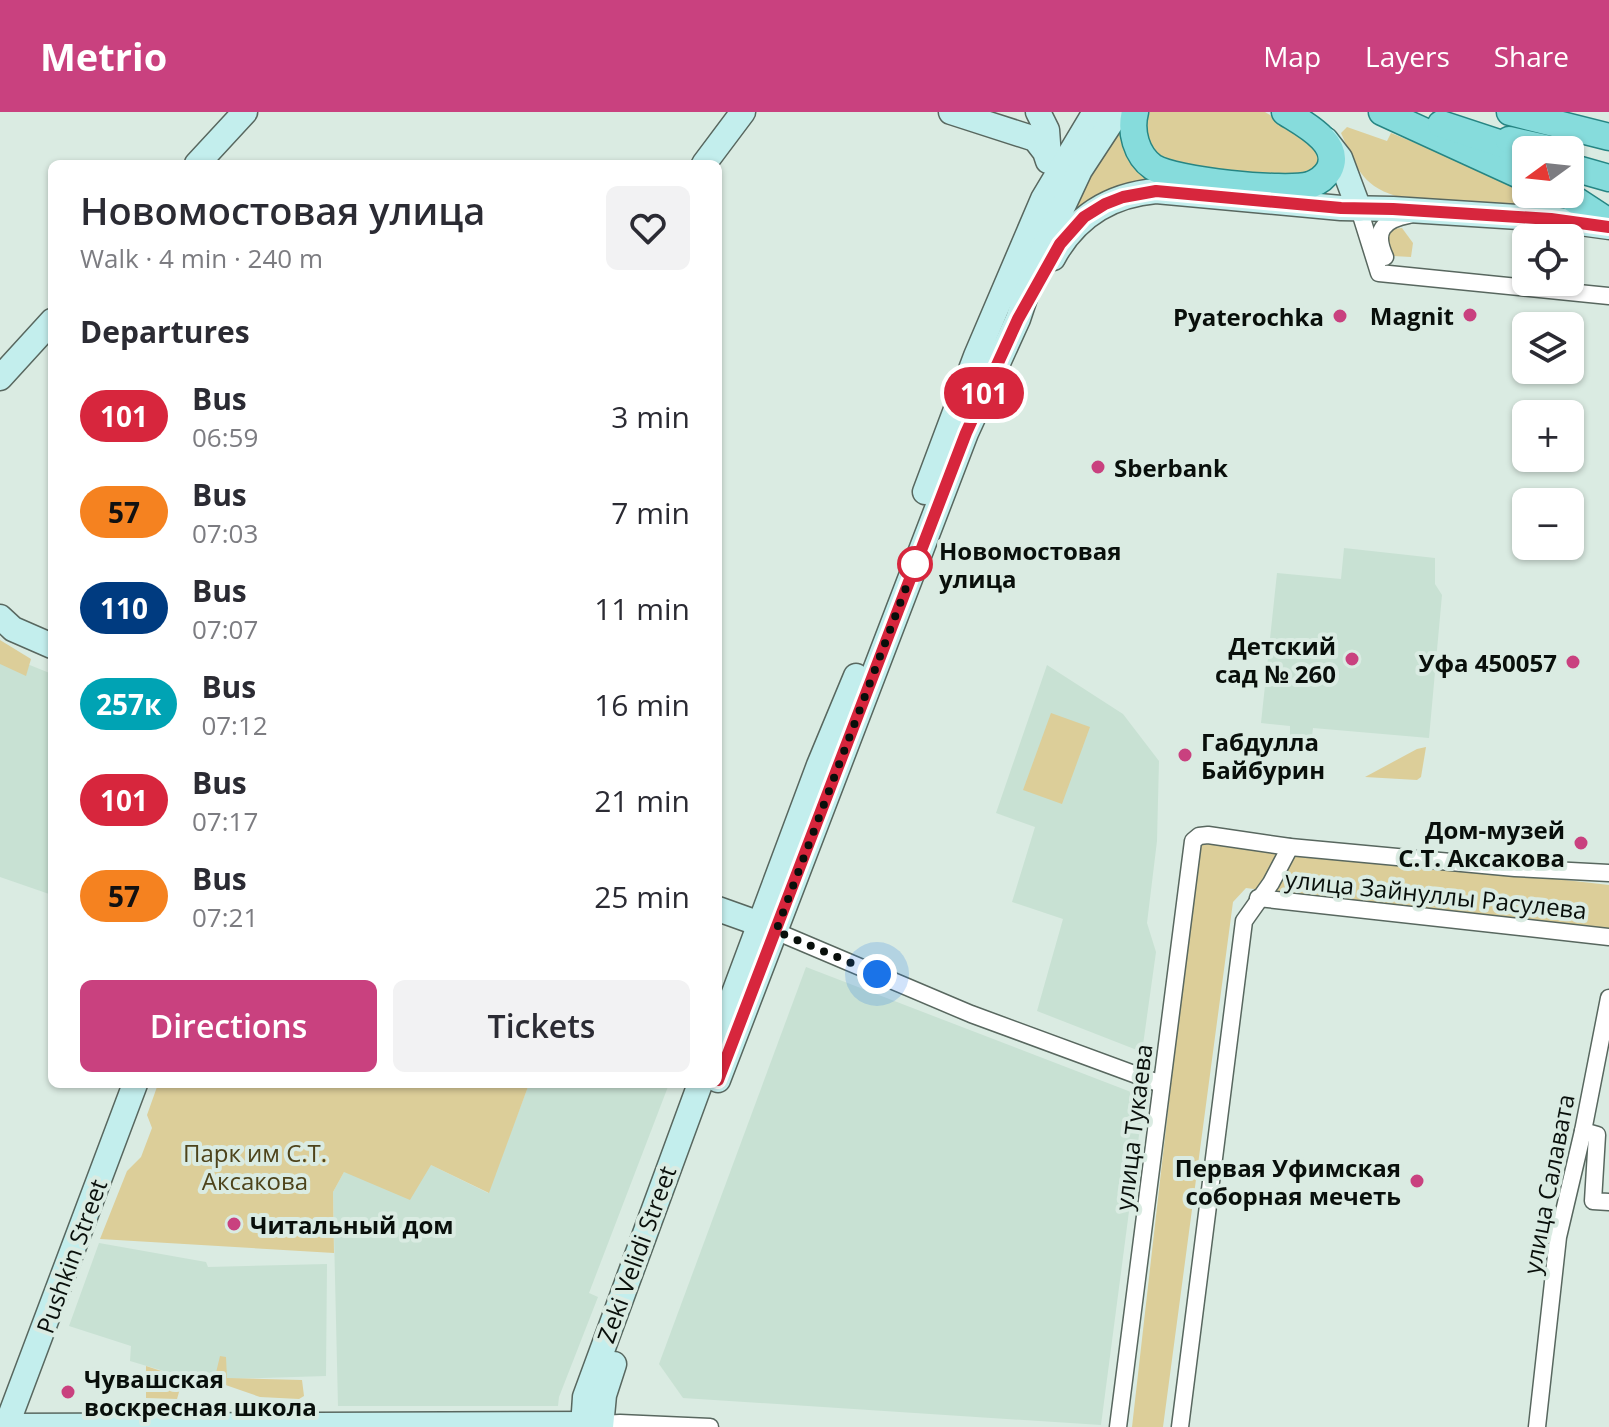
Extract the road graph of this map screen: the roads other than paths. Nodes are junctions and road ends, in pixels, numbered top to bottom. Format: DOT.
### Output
graph roads {
  1 [pos="245,112"];
  2 [pos="743,112"];
  3 [pos="951,112"];
  4 [pos="1038,112"];
  5 [pos="1095,112"];
  6 [pos="1118,112"];
  7 [pos="1135,112"];
  8 [pos="1285,112"];
  9 [pos="1382,112"];
  10 [pos="1395,112"];
  11 [pos="1510,112"];
  12 [pos="1447,126"];
  13 [pos="1320,136"];
  14 [pos="1609,137"];
  15 [pos="1512,141"];
  16 [pos="1512,147"];
  17 [pos="1584,157"];
  18 [pos="201,160"];
  19 [pos="707,160"];
  20 [pos="1048,161"];
  21 [pos="1609,161"];
  22 [pos="1344,170"];
  23 [pos="1584,171"];
  24 [pos="1512,172"];
  25 [pos="1609,178"];
  26 [pos="1043,199"];
  27 [pos="1584,206"];
  28 [pos="1359,209"];
  29 [pos="1393,209"];
  30 [pos="1445,212"];
  31 [pos="1608,221"];
  32 [pos="1397,274"];
  33 [pos="1609,296"];
  34 [pos="1018,319"];
  35 [pos="48,325"];
  36 [pos="0,378"];
  37 [pos="0,617"];
  38 [pos="48,644"];
  39 [pos="1199,836"];
  40 [pos="1290,847"];
  41 [pos="1609,873"];
  42 [pos="1258,898"];
  43 [pos="722,911"];
  44 [pos="768,928"];
  45 [pos="1609,937"];
  46 [pos="1609,998"];
  47 [pos="722,1027"];
  48 [pos="722,1067"];
  49 [pos="1161,1084"];
  50 [pos="133,1088"];
  51 [pos="699,1088"];
  52 [pos="715,1088"];
  53 [pos="1583,1131"];
  54 [pos="1609,1202"];
  55 [pos="0,1426"];
  56 [pos="592,1426"];
  57 [pos="6,1427"];
  58 [pos="710,1427"];
  59 [pos="1118,1427"];
  60 [pos="1180,1427"];
  61 [pos="1537,1427"];
  1 -- 18 [label="main road"];
  2 -- 19 [label="main road"];
  3 -- 20 [label="main road"];
  4 -- 20 [label="main road"];
  5 -- 26 [label="main road, Zeki Velidi Street"];
  6 -- 34 [label="main road, Zeki Velidi Street"];
  7 -- 13 [label="main road"];
  8 -- 13 [label="main road"];
  9 -- 24 [label="main road"];
  10 -- 12 [label="main road"];
  11 -- 14 [label="main road"];
  12 -- 15 [label="main road"];
  12 -- 16 [label="main road"];
  13 -- 22 [label="main road"];
  17 -- 21 [label="main road"];
  20 -- 26 [label="main road"];
  22 -- 28 [label="main road"];
  22 -- 29 [label="main road"];
  23 -- 25 [label="main road"];
  26 -- 44 [label="main road, Zeki Velidi Street"];
  27 -- 31 [label="main road"];
  28 -- 29 [label="main road"];
  28 -- 32 [label="street"];
  28 -- 34 [label="main road"];
  29 -- 30 [label="main road"];
  30 -- 31 [label="main road"];
  30 -- 32 [label="street"];
  32 -- 33 [label="street"];
  34 -- 44 [label="main road, Zeki Velidi Street"];
  35 -- 36 [label="main road"];
  37 -- 38 [label="main road"];
  39 -- 40 [label="street, улица Зайнуллы Расулева"];
  39 -- 49 [label="street, улица Тукаева"];
  40 -- 41 [label="street, улица Зайнуллы Расулева"];
  40 -- 42 [label="street"];
  42 -- 45 [label="street, улица Зайнуллы Расулева"];
  42 -- 60 [label="street"];
  43 -- 44 [label="main road"];
  44 -- 47 [label="main road, Zeki Velidi Street"];
  44 -- 48 [label="main road, Zeki Velidi Street"];
  44 -- 49 [label="street"];
  46 -- 53 [label="street, улица Салавата"];
  49 -- 59 [label="street, улица Тукаева"];
  50 -- 57 [label="main road, Pushkin Street"];
  51 -- 56 [label="main road, Zeki Velidi Street"];
  52 -- 56 [label="main road, Zeki Velidi Street"];
  53 -- 54 [label="street"];
  53 -- 61 [label="street, улица Салавата"];
  55 -- 57 [label="main road"];
  56 -- 57 [label="main road"];
  56 -- 58 [label="street"];
}
